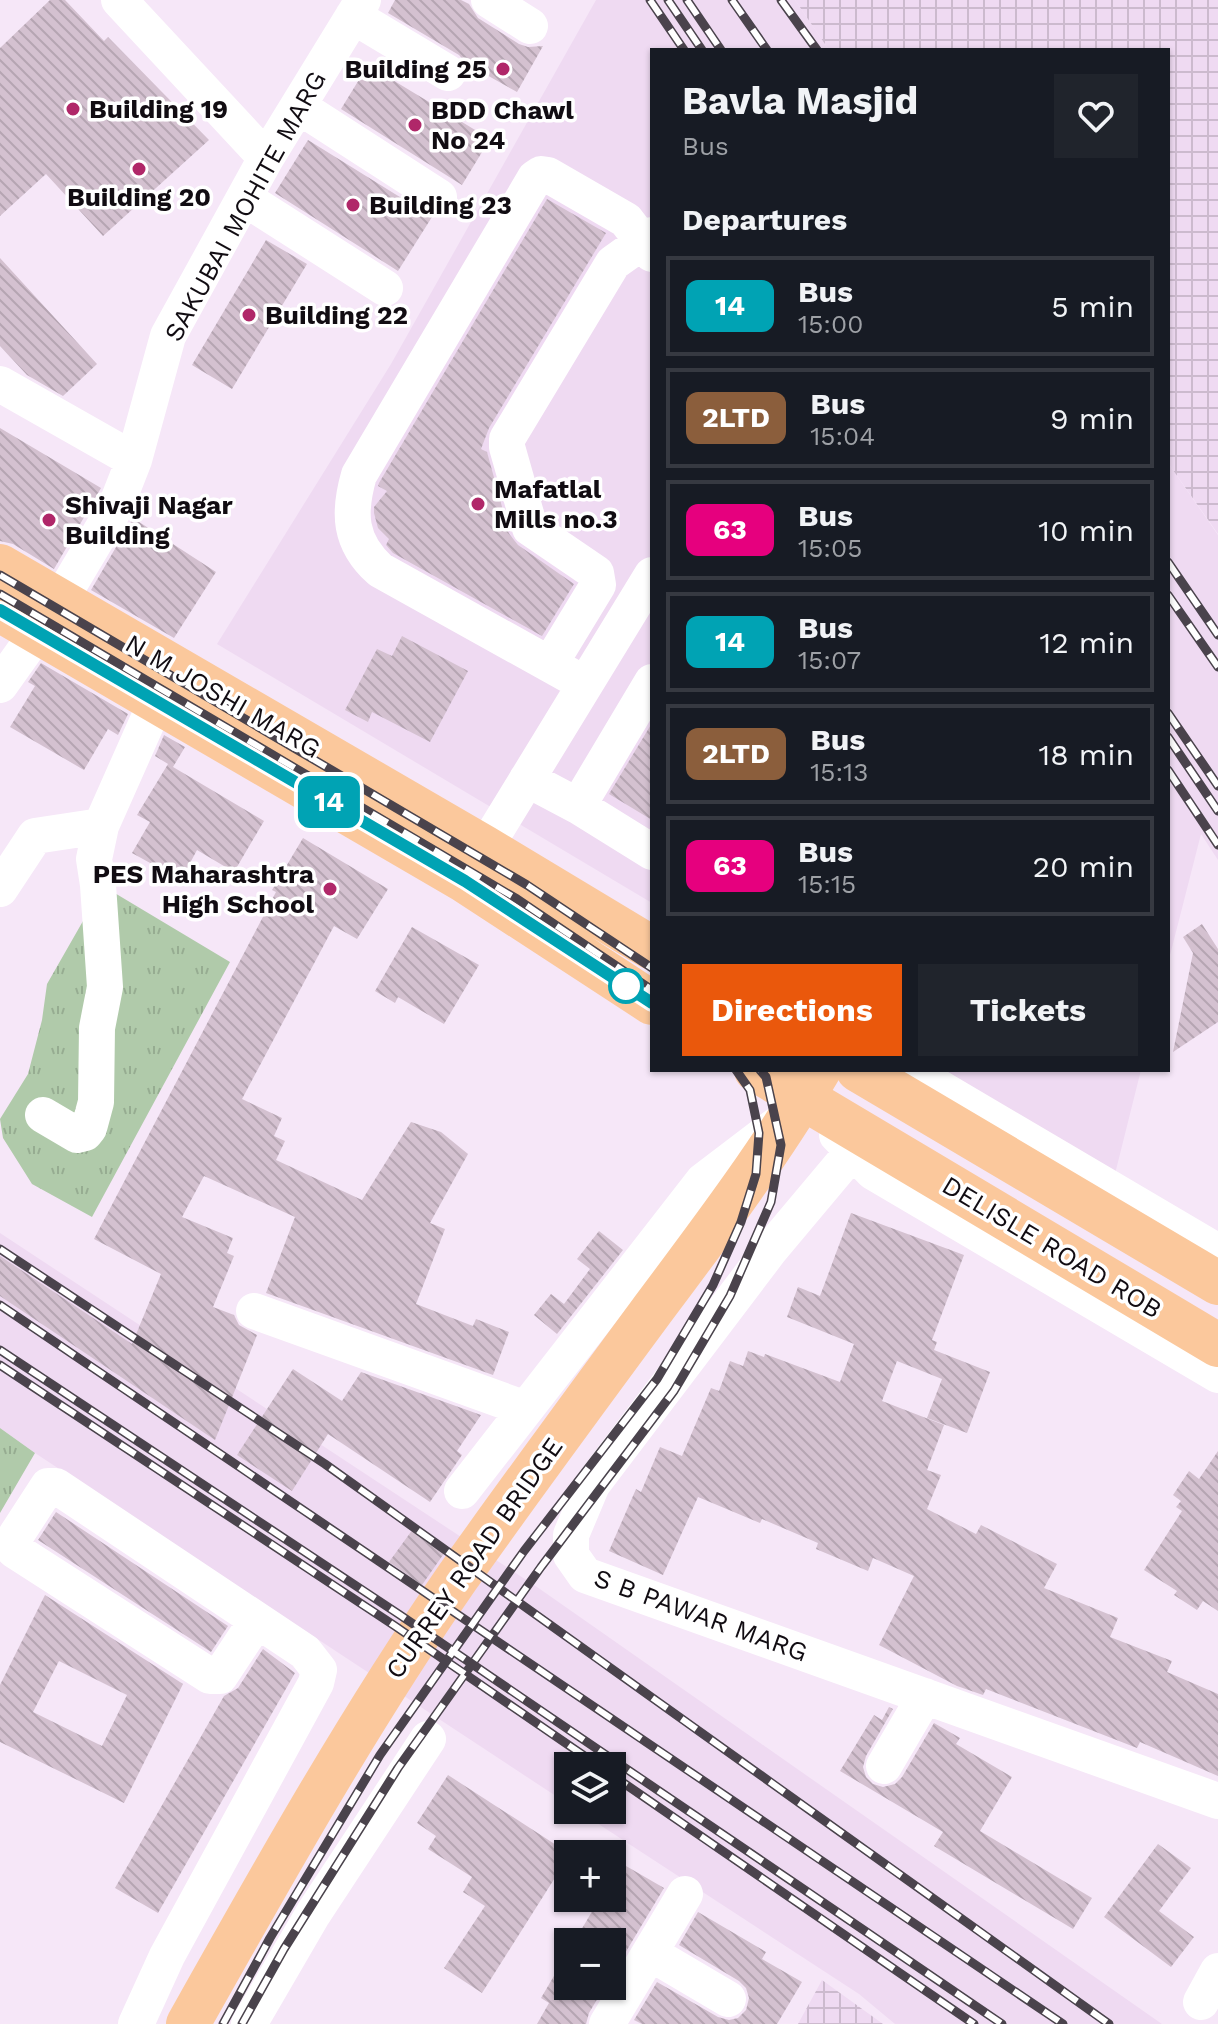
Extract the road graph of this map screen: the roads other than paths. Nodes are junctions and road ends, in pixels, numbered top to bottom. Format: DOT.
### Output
graph roads {
  1 [pos="119,0"];
  2 [pos="489,0"];
  3 [pos="369,11"];
  4 [pos="530,26"];
  5 [pos="448,73"];
  6 [pos="298,106"];
  7 [pos="266,158"];
  8 [pos="439,197"];
  9 [pos="244,198"];
  10 [pos="649,243"];
  11 [pos="385,288"];
  12 [pos="0,384"];
  13 [pos="134,460"];
  14 [pos="0,566"];
  15 [pos="650,578"];
  16 [pos="0,610"];
  17 [pos="48,617"];
  18 [pos="550,664"];
  19 [pos="585,684"];
  20 [pos="0,685"];
  21 [pos="650,685"];
  22 [pos="156,702"];
  23 [pos="527,779"];
  24 [pos="578,806"];
  25 [pos="101,826"];
  26 [pos="650,851"];
  27 [pos="475,864"];
  28 [pos="0,889"];
  29 [pos="650,947"];
  30 [pos="650,1001"];
  31 [pos="760,1072"];
  32 [pos="863,1072"];
  33 [pos="901,1086"];
  34 [pos="805,1094"];
  35 [pos="43,1115"];
  36 [pos="870,1150"];
  37 [pos="1218,1252"];
  38 [pos="1218,1283"];
  39 [pos="254,1311"];
  40 [pos="1218,1345"];
  41 [pos="1218,1375"];
  42 [pos="526,1409"];
  43 [pos="462,1491"];
  44 [pos="257,1620"];
  45 [pos="925,1696"];
  46 [pos="428,1739"];
  47 [pos="884,1766"];
  48 [pos="1218,1801"];
  49 [pos="685,1894"];
  50 [pos="650,1953"];
  51 [pos="728,1999"];
  52 [pos="136,2024"];
  53 [pos="188,2024"];
  54 [pos="249,2024"];
  55 [pos="607,2024"];
  1 -- 7 [label="street"];
  2 -- 4 [label="street"];
  3 -- 5 [label="street"];
  3 -- 6 [label="street, SAKUBAI MOHITE MARG"];
  6 -- 7 [label="street, SAKUBAI MOHITE MARG"];
  6 -- 8 [label="street"];
  7 -- 9 [label="street, SAKUBAI MOHITE MARG"];
  9 -- 11 [label="street"];
  9 -- 13 [label="street, SAKUBAI MOHITE MARG"];
  10 -- 18 [label="street"];
  10 -- 18 [label="street"];
  12 -- 13 [label="street"];
  13 -- 17 [label="street, SAKUBAI MOHITE MARG"];
  14 -- 17 [label="main road, N M JOSHI MARG"];
  15 -- 19 [label="street"];
  16 -- 17 [label="main road, N M JOSHI MARG"];
  17 -- 20 [label="street, SAKUBAI MOHITE MARG"];
  17 -- 22 [label="main road, N M JOSHI MARG"];
  17 -- 27 [label="main road, N M JOSHI MARG"];
  18 -- 19 [label="street"];
  19 -- 23 [label="street"];
  21 -- 24 [label="street"];
  22 -- 25 [label="street"];
  22 -- 27 [label="main road, N M JOSHI MARG"];
  23 -- 24 [label="street"];
  23 -- 27 [label="street"];
  24 -- 26 [label="street"];
  25 -- 28 [label="street"];
  25 -- 35 [label="street"];
  27 -- 29 [label="main road, N M JOSHI MARG"];
  27 -- 30 [label="main road, N M JOSHI MARG"];
  31 -- 34 [label="main road"];
  32 -- 33 [label="main road, DELISLE ROAD ROB"];
  33 -- 37 [label="street"];
  33 -- 38 [label="main road, DELISLE ROAD ROB"];
  34 -- 36 [label="main road, DELISLE ROAD ROB"];
  34 -- 42 [label="street"];
  34 -- 53 [label="main road, CURREY ROAD BRIDGE"];
  36 -- 40 [label="main road, DELISLE ROAD ROB"];
  36 -- 41 [label="street"];
  36 -- 45 [label="street, S B PAWAR MARG"];
  39 -- 42 [label="street"];
  42 -- 43 [label="street"];
  44 -- 44 [label="street"];
  44 -- 52 [label="street"];
  45 -- 47 [label="street"];
  45 -- 48 [label="street, S B PAWAR MARG"];
  46 -- 54 [label="street"];
  49 -- 50 [label="street"];
  50 -- 51 [label="street"];
  50 -- 55 [label="street"];
}
